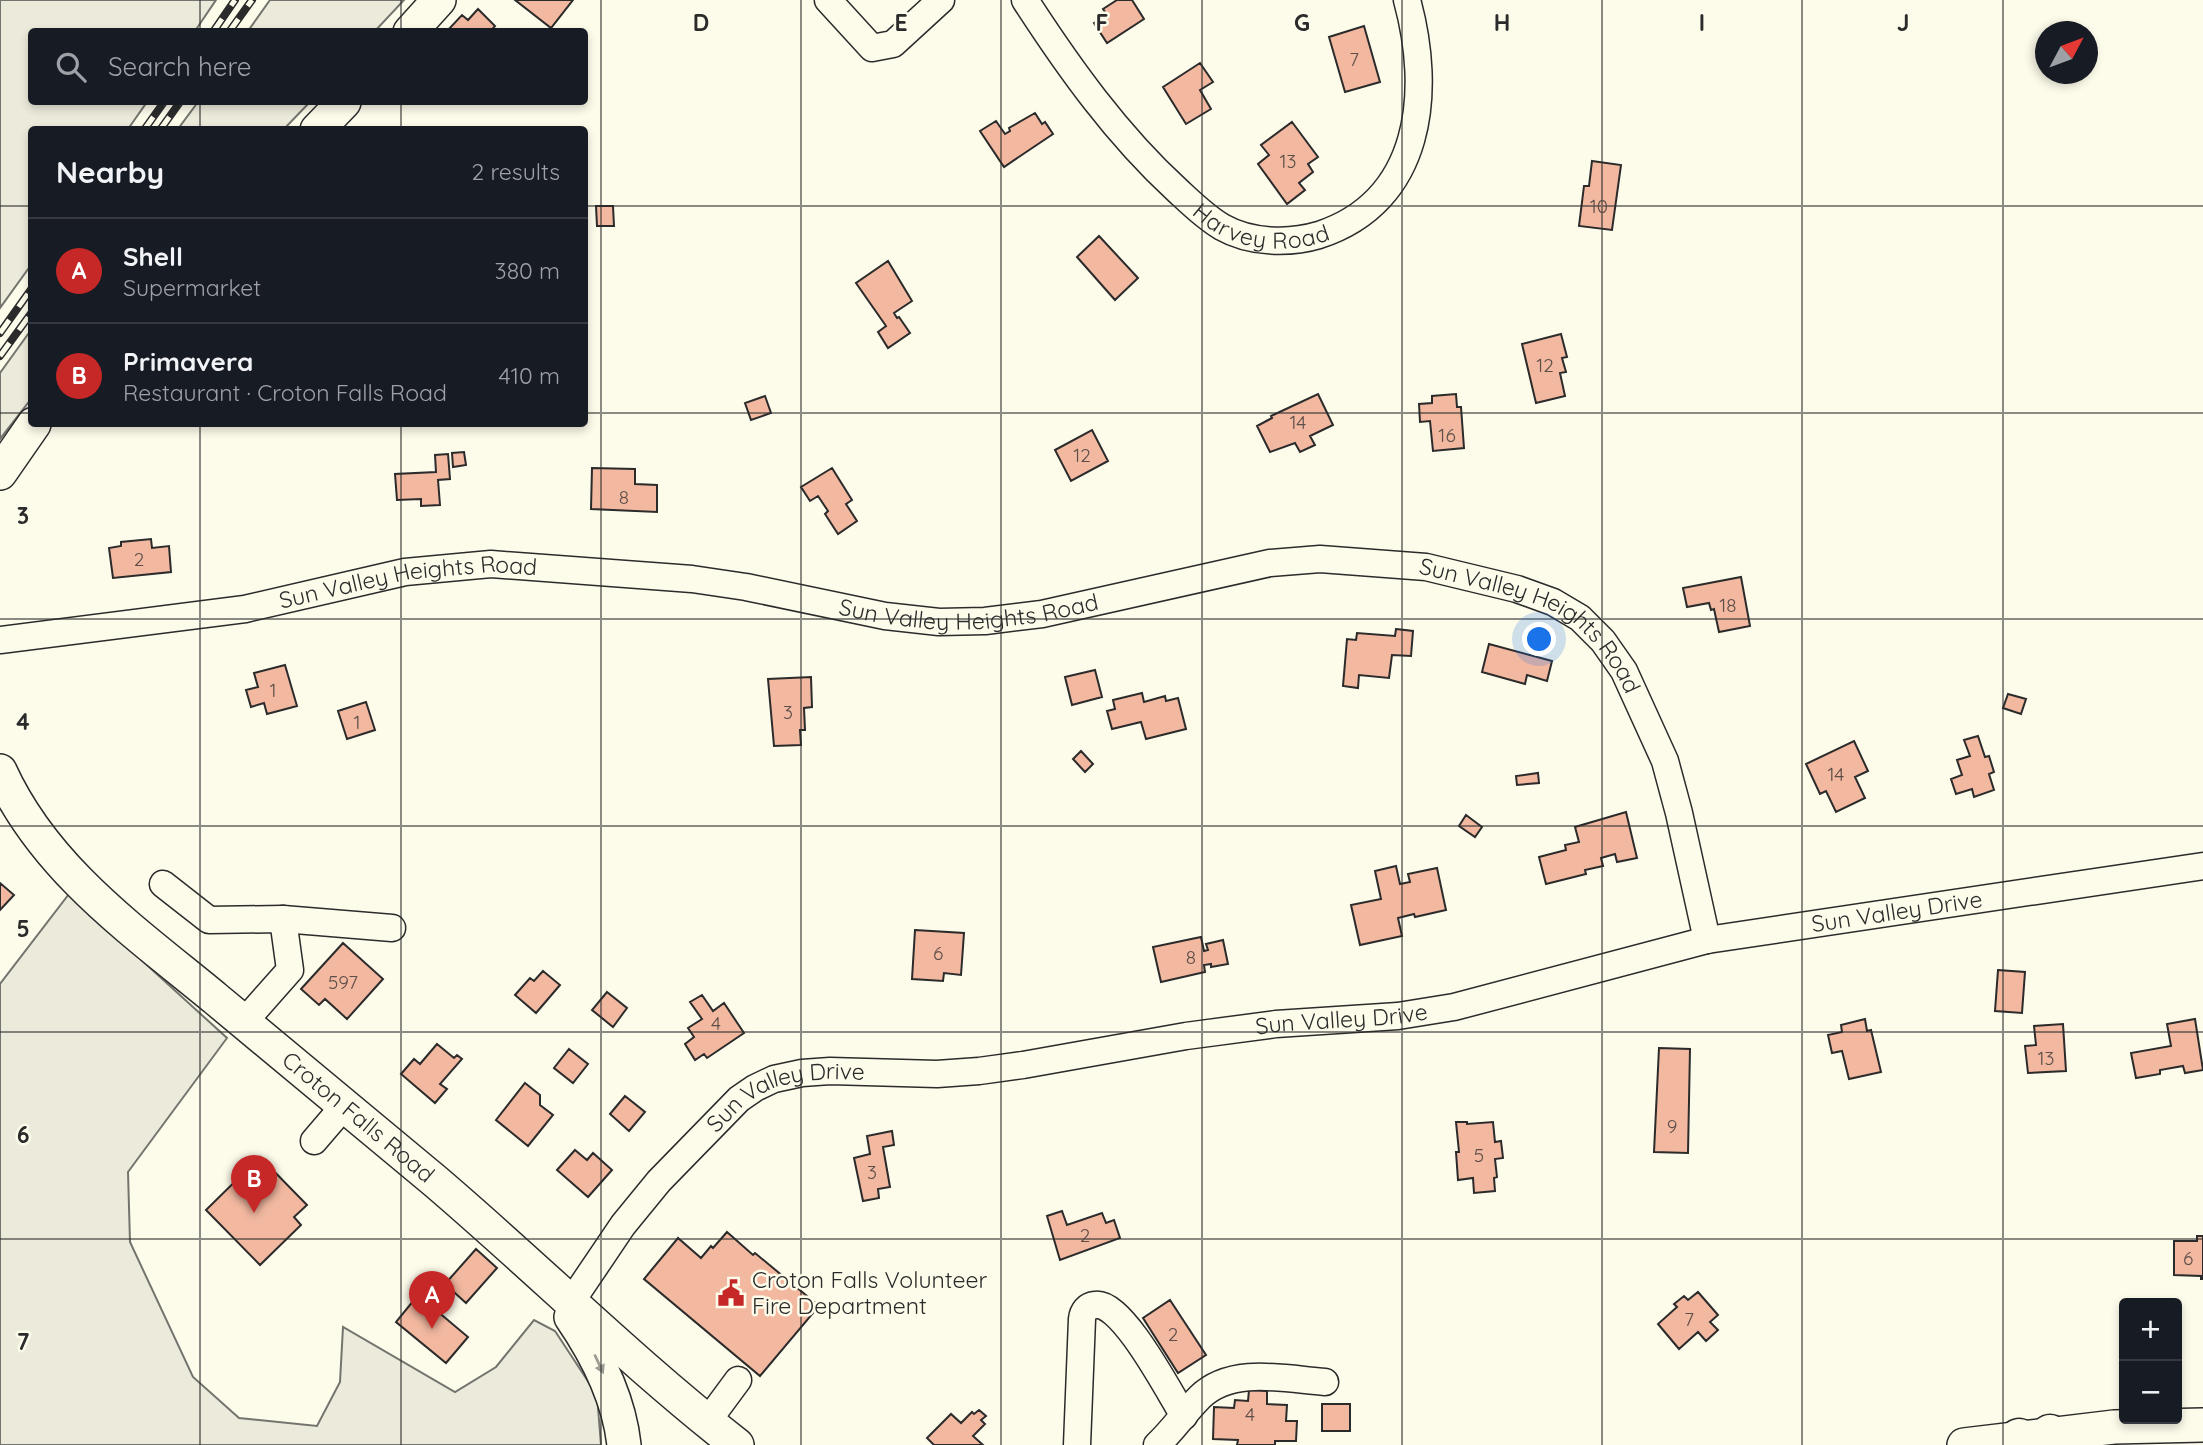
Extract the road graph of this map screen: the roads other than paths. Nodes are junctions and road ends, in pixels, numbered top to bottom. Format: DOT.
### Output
graph roads {
  1 [pos="439,0"];
  2 [pos="828,0"];
  3 [pos="941,0"];
  4 [pos="1025,0"];
  5 [pos="1407,0"];
  6 [pos="414,28"];
  7 [pos="341,105"];
  8 [pos="321,126"];
  9 [pos="32,427"];
  10 [pos="0,473"];
  11 [pos="0,640"];
  12 [pos="0,771"];
  13 [pos="2203,866"];
  14 [pos="163,884"];
  15 [pos="283,919"];
  16 [pos="392,928"];
  17 [pos="1707,940"];
  18 [pos="244,1022"];
  19 [pos="344,1106"];
  20 [pos="314,1141"];
  21 [pos="534,1267"];
  22 [pos="571,1301"];
  23 [pos="738,1380"];
  24 [pos="1325,1382"];
  25 [pos="1184,1416"];
  26 [pos="707,1422"];
  27 [pos="2203,1425"];
  28 [pos="2035,1441"];
  29 [pos="624,1445"];
  30 [pos="737,1445"];
  31 [pos="1077,1445"];
  32 [pos="1157,1445"];
  33 [pos="1964,1445"];
  1 -- 6 [label="main road"];
  2 -- 3 [label="street"];
  4 -- 5 [label="street, Harvey Road"];
  7 -- 8 [label="main road"];
  9 -- 10 [label="main road"];
  11 -- 17 [label="street, Sun Valley Heights Road"];
  12 -- 18 [label="main road, Croton Falls Road"];
  13 -- 17 [label="street, Sun Valley Drive"];
  14 -- 15 [label="street"];
  15 -- 16 [label="street"];
  15 -- 18 [label="street"];
  17 -- 22 [label="street, Sun Valley Drive"];
  18 -- 19 [label="main road, Croton Falls Road"];
  19 -- 20 [label="street"];
  19 -- 21 [label="main road, Croton Falls Road"];
  21 -- 22 [label="main road, Croton Falls Road"];
  21 -- 29 [label="main road, one-way"];
  22 -- 26 [label="main road, Croton Falls Road"];
  23 -- 26 [label="street"];
  24 -- 25 [label="street"];
  25 -- 31 [label="street"];
  25 -- 32 [label="street"];
  26 -- 30 [label="main road, Croton Falls Road"];
  27 -- 28 [label="main road"];
  28 -- 33 [label="main road"];
}
